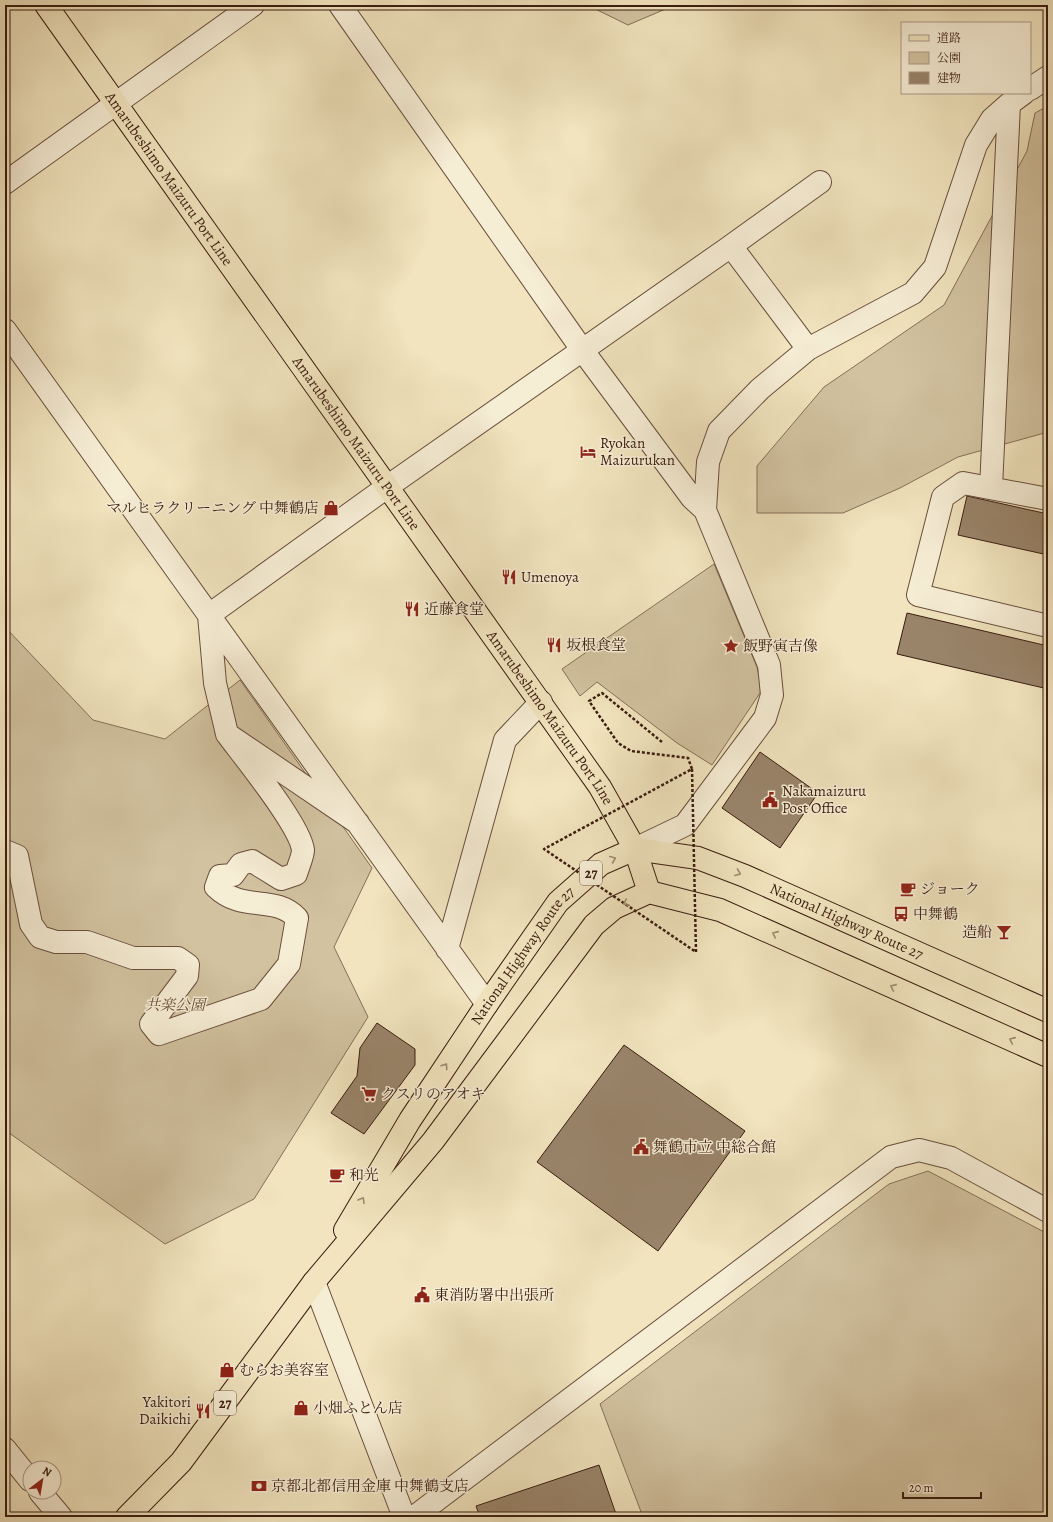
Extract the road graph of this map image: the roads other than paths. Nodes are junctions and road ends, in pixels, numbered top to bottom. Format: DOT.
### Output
graph roads {
  1 [pos="46,5"];
  2 [pos="253,5"];
  3 [pos="340,5"];
  4 [pos="1048,77"];
  5 [pos="1031,88"];
  6 [pos="1016,98"];
  7 [pos="114,104"];
  8 [pos="820,182"];
  9 [pos="5,183"];
  10 [pos="731,246"];
  11 [pos="5,330"];
  12 [pos="808,349"];
  13 [pos="583,351"];
  14 [pos="387,487"];
  15 [pos="991,488"];
  16 [pos="1048,499"];
  17 [pos="704,510"];
  18 [pos="209,615"];
  19 [pos="1048,626"];
  20 [pos="541,702"];
  21 [pos="226,734"];
  22 [pos="358,823"];
  23 [pos="635,849"];
  24 [pos="5,851"];
  25 [pos="649,892"];
  26 [pos="447,949"];
  27 [pos="487,1004"];
  28 [pos="1048,1011"];
  29 [pos="1048,1056"];
  30 [pos="1048,1211"];
  31 [pos="314,1282"];
  32 [pos="5,1449"];
  33 [pos="22,1470"];
  34 [pos="47,1500"];
  35 [pos="61,1517"];
  36 [pos="127,1517"];
  37 [pos="404,1517"];
  38 [pos="414,1517"];
  1 -- 7 [label="main road, Amarubeshimo Maizuru Port Line"];
  2 -- 7 [label="street"];
  3 -- 13 [label="street"];
  4 -- 5 [label="street"];
  6 -- 12 [label="street"];
  6 -- 15 [label="street"];
  7 -- 9 [label="street"];
  7 -- 14 [label="main road, Amarubeshimo Maizuru Port Line"];
  8 -- 10 [label="street"];
  10 -- 12 [label="street"];
  10 -- 13 [label="street"];
  11 -- 18 [label="street"];
  12 -- 17 [label="street"];
  13 -- 14 [label="street"];
  13 -- 17 [label="street"];
  14 -- 18 [label="street"];
  14 -- 20 [label="main road, Amarubeshimo Maizuru Port Line"];
  15 -- 16 [label="street"];
  15 -- 19 [label="street"];
  17 -- 23 [label="street"];
  18 -- 21 [label="street"];
  18 -- 22 [label="street"];
  20 -- 23 [label="main road, Amarubeshimo Maizuru Port Line"];
  20 -- 26 [label="street"];
  21 -- 22 [label="street"];
  21 -- 24 [label="street"];
  22 -- 26 [label="street"];
  23 -- 25 [label="main road, Amarubeshimo Maizuru Port Line"];
  27 -- 23 [label="main road, National Highway Route 27 / 27, one-way"];
  23 -- 28 [label="main road, National Highway Route 27, one-way"];
  29 -- 25 [label="main road, one-way"];
  25 -- 31 [label="main road, National Highway Route 27 / 27, one-way"];
  26 -- 27 [label="street"];
  31 -- 27 [label="main road, National Highway Route 27 / 27, one-way"];
  30 -- 38 [label="street"];
  31 -- 36 [label="main road, National Highway Route 27 / 27"];
  31 -- 37 [label="street"];
  32 -- 33 [label="street"];
  34 -- 35 [label="street"];
}
